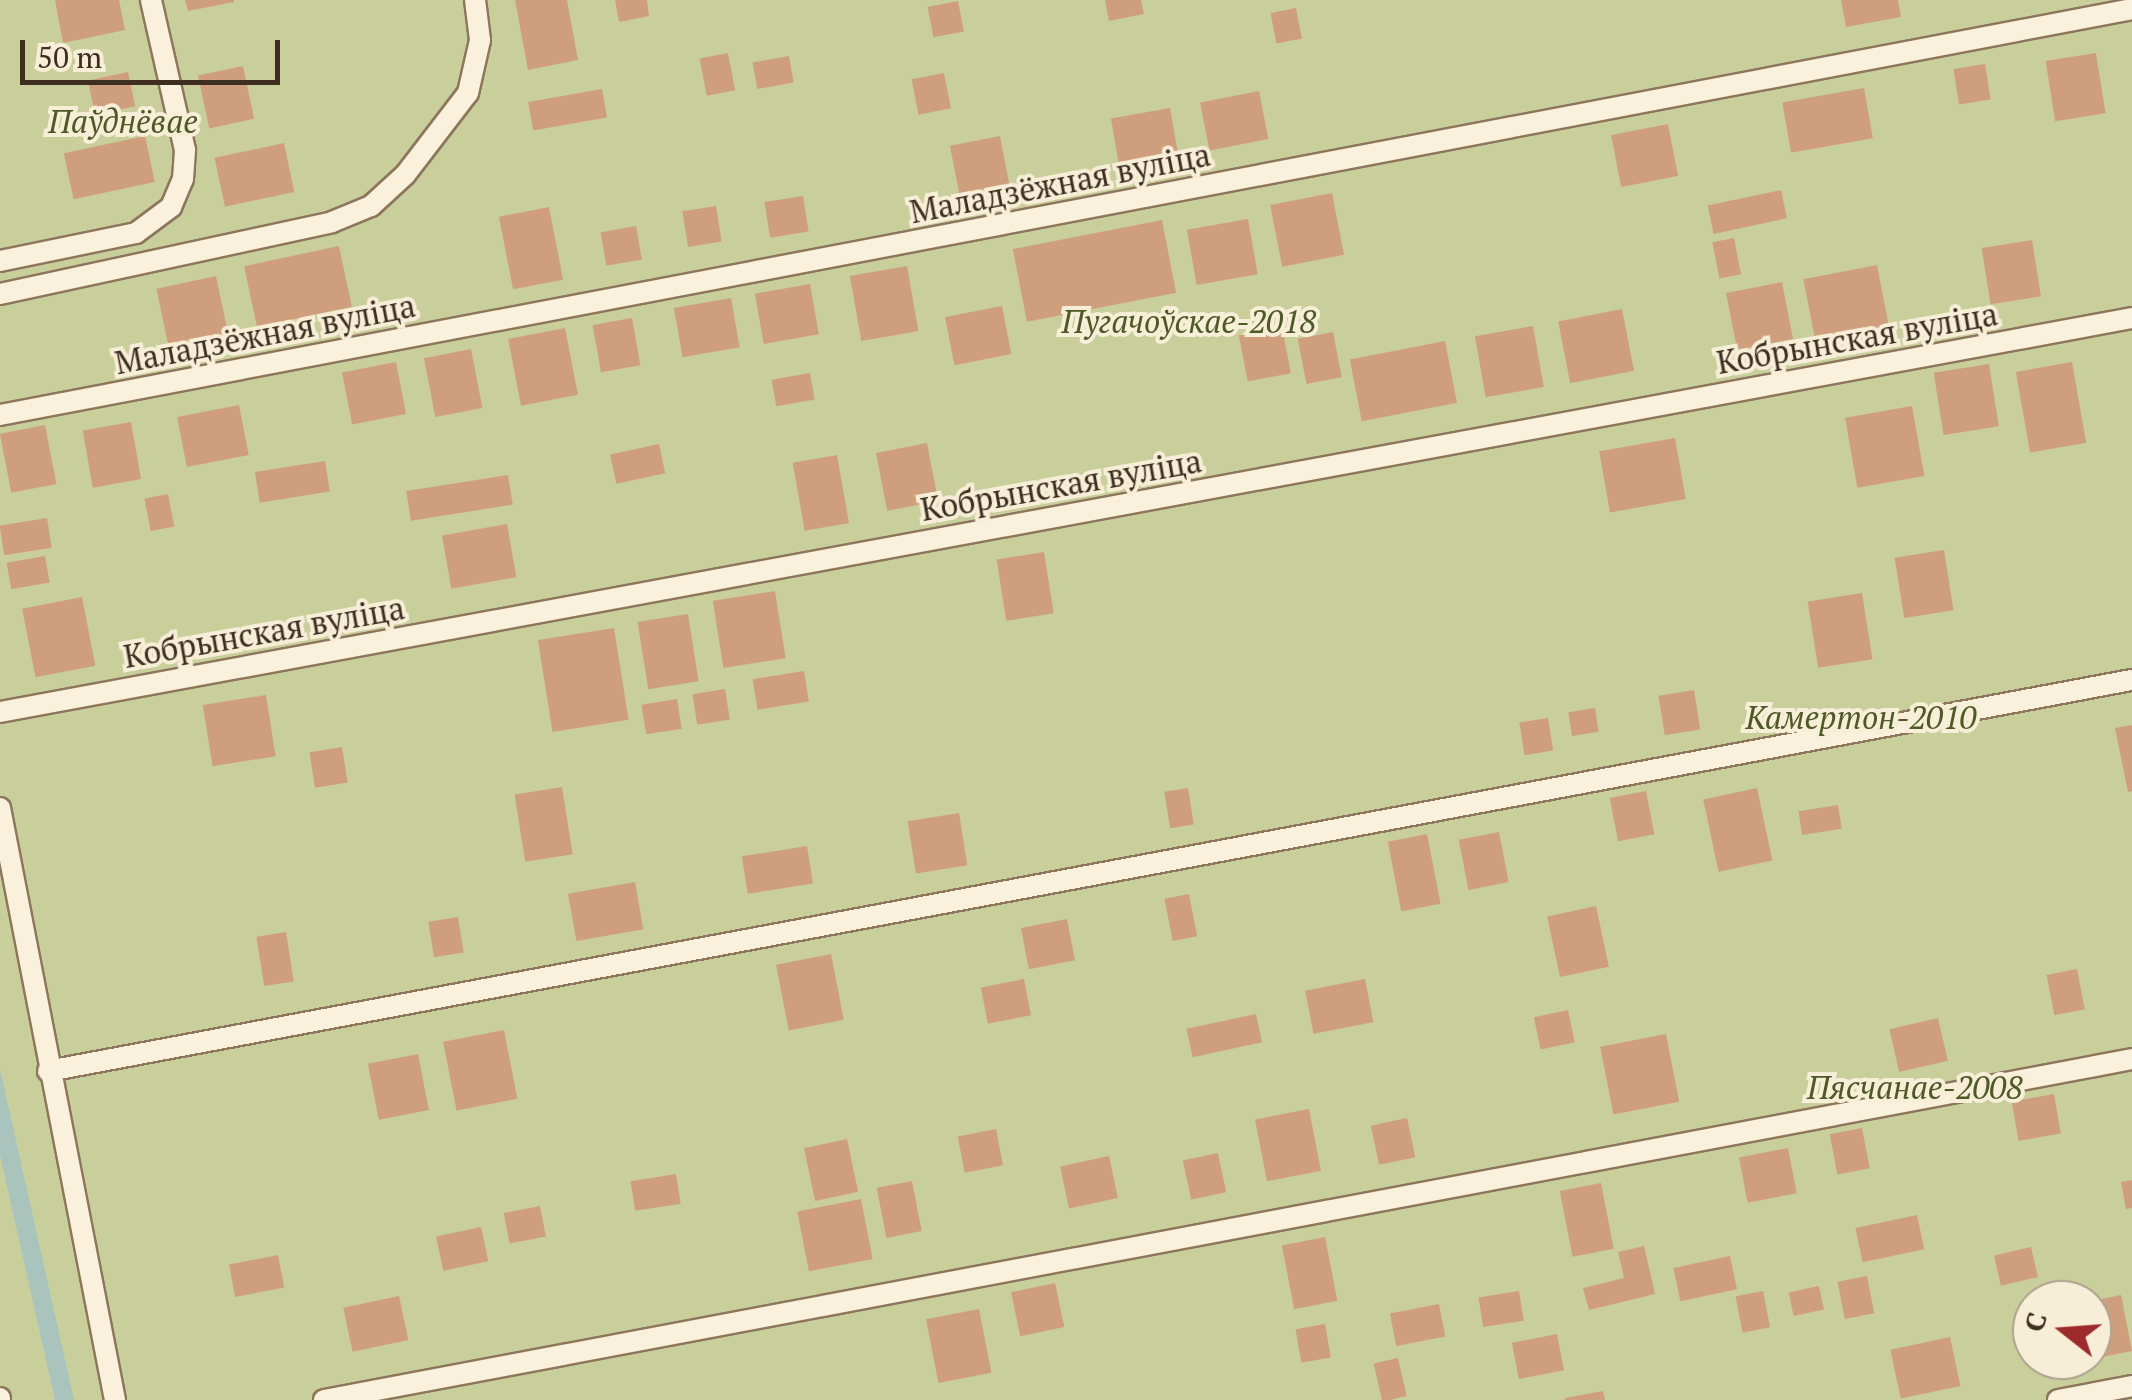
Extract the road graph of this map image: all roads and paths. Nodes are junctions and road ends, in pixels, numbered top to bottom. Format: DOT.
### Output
graph roads {
  1 [pos="151,0"];
  2 [pos="475,0"];
  3 [pos="2132,9"];
  4 [pos="0,260"];
  5 [pos="0,294"];
  6 [pos="2132,318"];
  7 [pos="0,415"];
  8 [pos="2132,680"];
  9 [pos="0,712"];
  10 [pos="0,808"];
  11 [pos="2132,1059"];
  12 [pos="48,1071"];
  13 [pos="2132,1386"];
  14 [pos="115,1400"];
  15 [pos="324,1400"];
  16 [pos="2058,1400"];
  1 -- 4 [label="lane"];
  2 -- 5 [label="lane"];
  3 -- 7 [label="lane, Маладзёжная вуліца"];
  6 -- 9 [label="lane, Кобрынская вуліца"];
  8 -- 12 [label="lane"];
  10 -- 12 [label="lane"];
  11 -- 15 [label="lane"];
  12 -- 14 [label="lane"];
  13 -- 16 [label="lane"];
}
